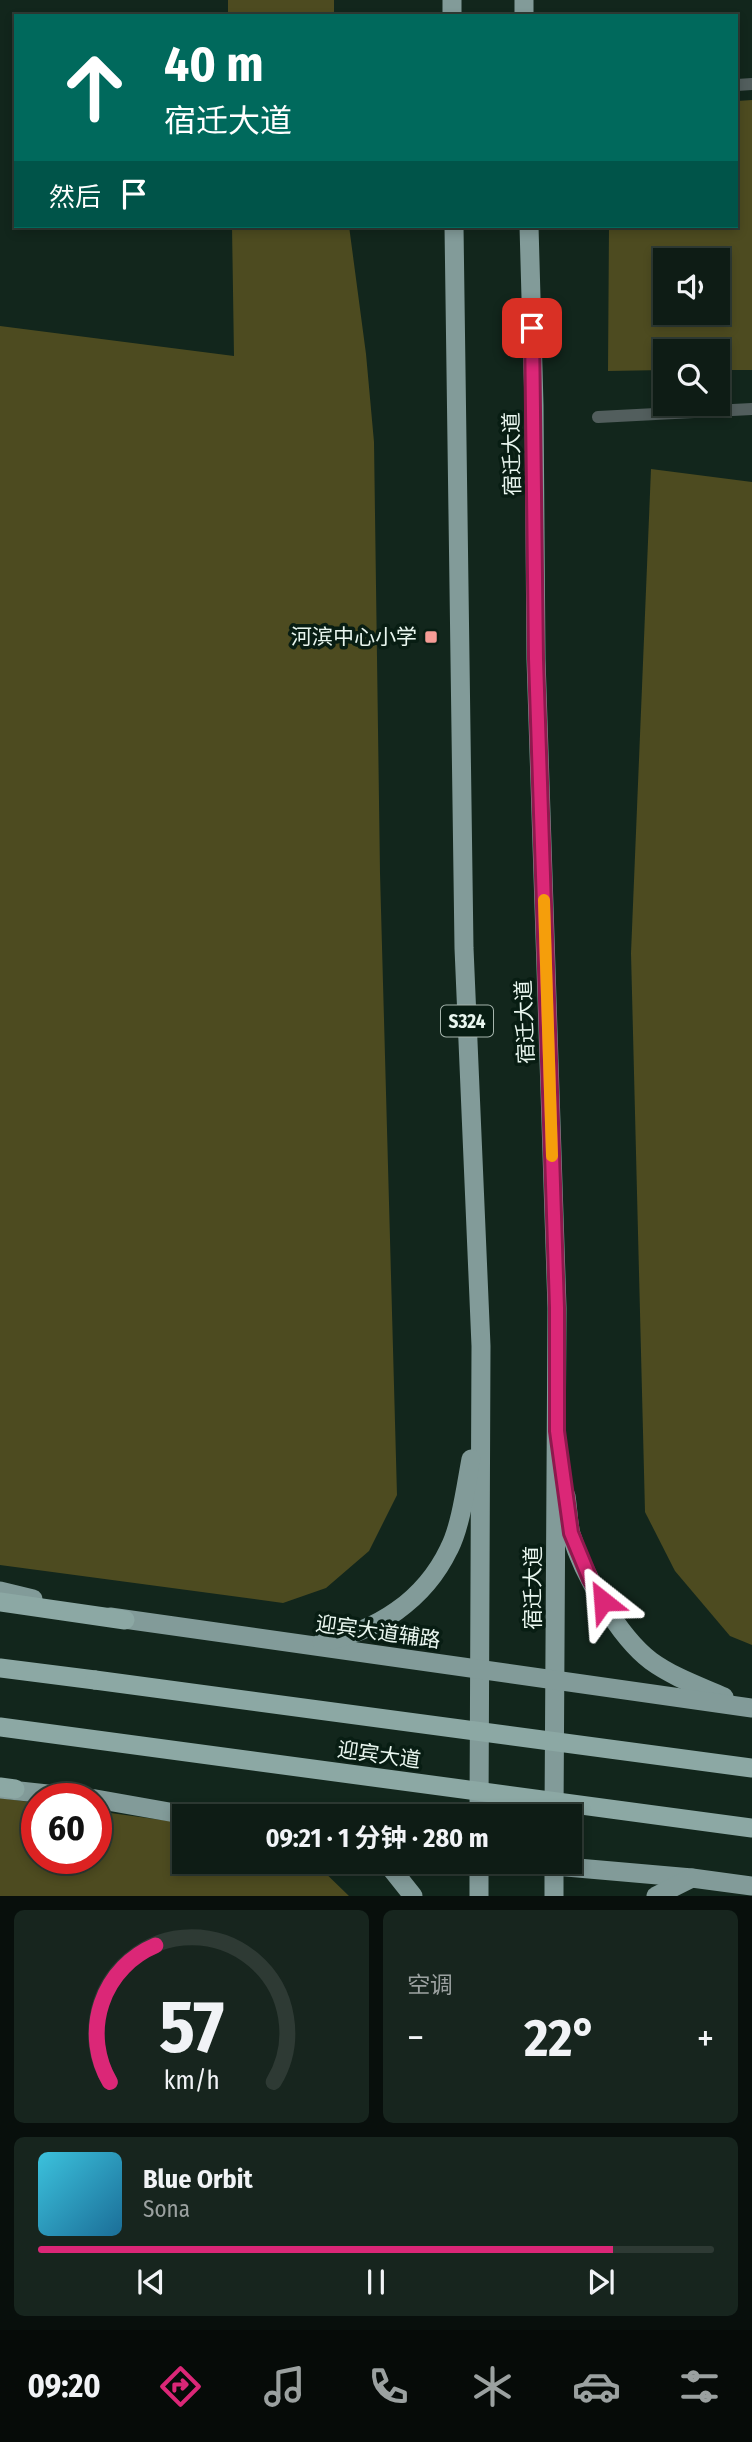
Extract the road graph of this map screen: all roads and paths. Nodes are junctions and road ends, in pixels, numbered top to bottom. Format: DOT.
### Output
graph roads {
  1 [pos="454,228"];
  2 [pos="529,228"];
  3 [pos="752,409"];
  4 [pos="598,417"];
  5 [pos="480,1407"];
  6 [pos="557,1431"];
  7 [pos="0,1591"];
  8 [pos="0,1602"];
  9 [pos="125,1620"];
  10 [pos="306,1645"];
  11 [pos="0,1668"];
  12 [pos="480,1669"];
  13 [pos="555,1680"];
  14 [pos="750,1707"];
  15 [pos="0,1727"];
  16 [pos="752,1768"];
  17 [pos="112,1802"];
  18 [pos="479,1804"];
  19 [pos="554,1804"];
  20 [pos="172,1812"];
  21 [pos="752,1828"];
  22 [pos="582,1867"];
  23 [pos="395,1874"];
  24 [pos="479,1874"];
  25 [pos="554,1874"];
  26 [pos="692,1878"];
  27 [pos="752,1886"];
  28 [pos="412,1896"];
  29 [pos="479,1896"];
  30 [pos="554,1896"];
  31 [pos="656,1896"];
  1 -- 5 [label="main road, S324"];
  2 -- 6 [label="main road, 宿迁大道"];
  3 -- 4 [label="lane"];
  5 -- 10 [label="main road"];
  5 -- 12 [label="main road, S324"];
  6 -- 13 [label="main road, 宿迁大道"];
  6 -- 14 [label="main road"];
  7 -- 9 [label="main road, 迎宾大道辅路"];
  8 -- 9 [label="highway"];
  9 -- 10 [label="main road, 迎宾大道辅路"];
  10 -- 12 [label="main road, 迎宾大道辅路"];
  11 -- 16 [label="highway, 迎宾大道, bridge"];
  12 -- 13 [label="main road, 迎宾大道辅路"];
  12 -- 18 [label="main road, S324"];
  13 -- 14 [label="main road, 迎宾大道辅路"];
  13 -- 19 [label="main road, 宿迁大道"];
  15 -- 21 [label="highway, 迎宾大道, bridge"];
  17 -- 20 [label="main road"];
  22 -- 26 [label="main road"];
  23 -- 28 [label="main road"];
  24 -- 29 [label="main road"];
  25 -- 30 [label="main road"];
  26 -- 27 [label="main road"];
  26 -- 31 [label="main road"];
}
